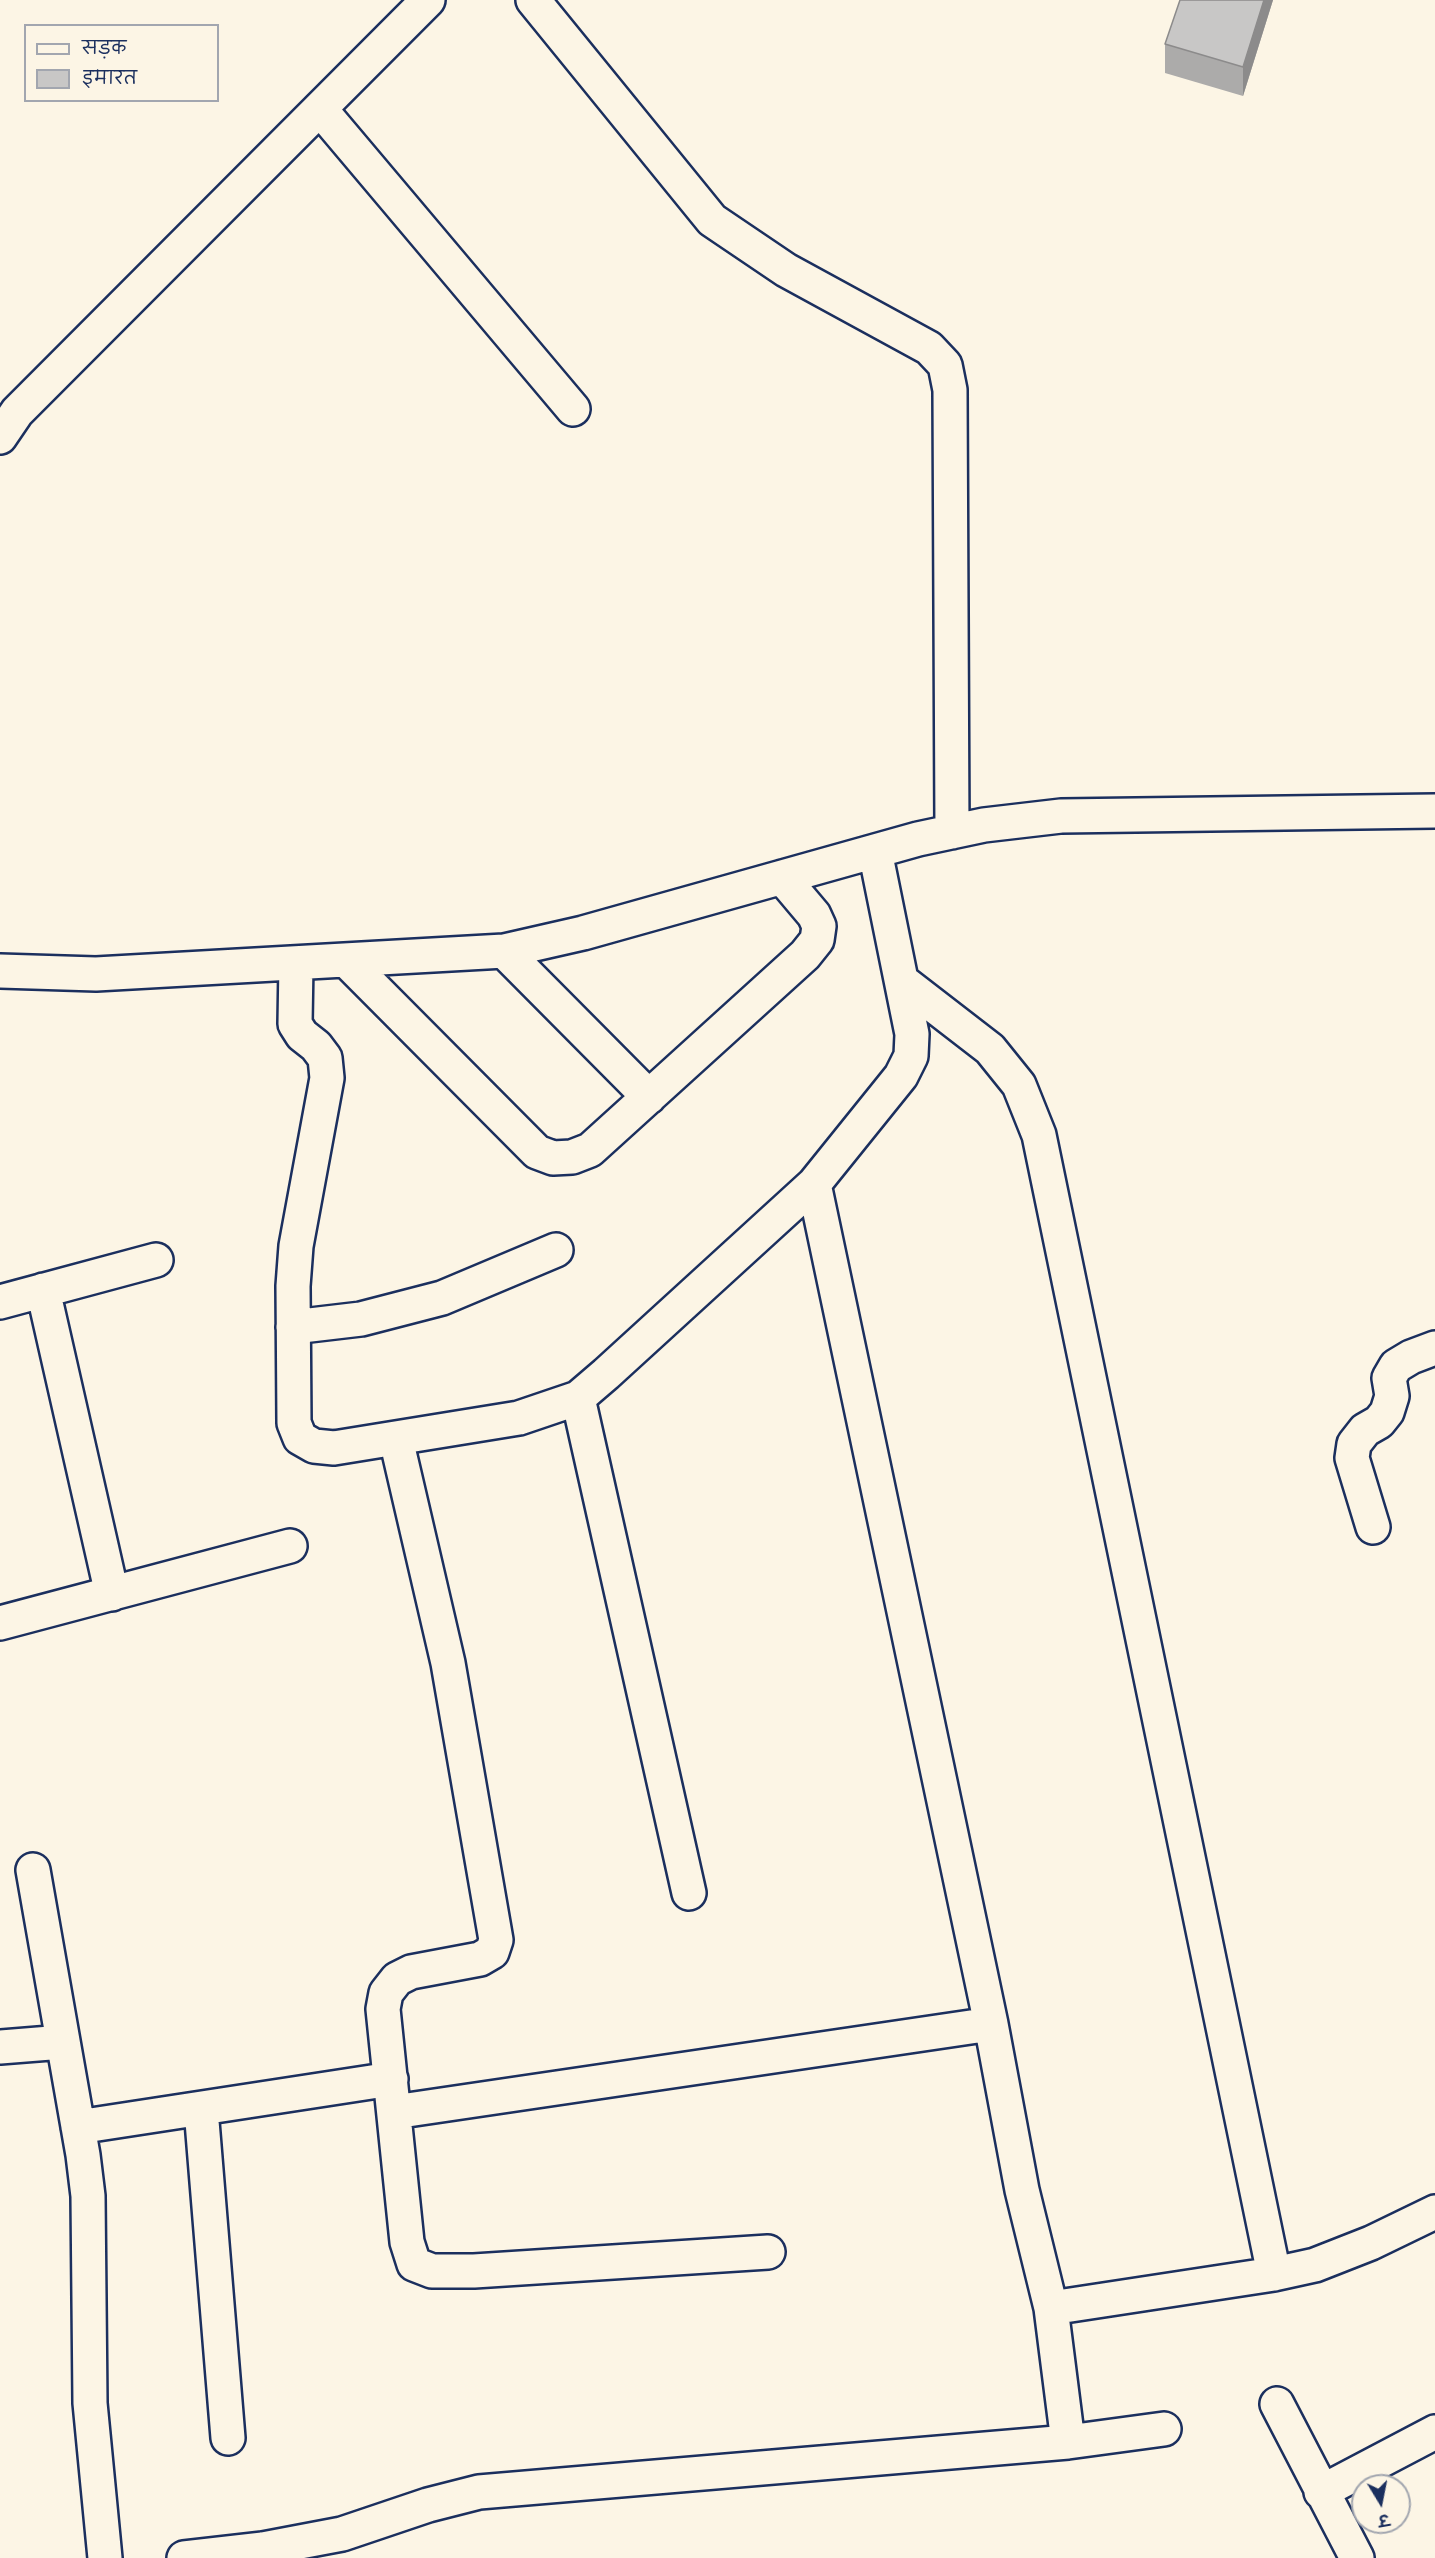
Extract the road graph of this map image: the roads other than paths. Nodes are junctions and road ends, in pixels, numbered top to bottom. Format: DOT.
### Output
graph roads {
  1 [pos="429,0"];
  2 [pos="533,0"];
  3 [pos="320,109"];
  4 [pos="573,409"];
  5 [pos="0,437"];
  6 [pos="1435,811"];
  7 [pos="952,832"];
  8 [pos="874,851"];
  9 [pos="782,877"];
  10 [pos="504,951"];
  11 [pos="346,960"];
  12 [pos="296,963"];
  13 [pos="0,971"];
  14 [pos="902,981"];
  15 [pos="649,1097"];
  16 [pos="814,1184"];
  17 [pos="556,1250"];
  18 [pos="156,1260"];
  19 [pos="43,1290"];
  20 [pos="0,1302"];
  21 [pos="293,1327"];
  22 [pos="1435,1348"];
  23 [pos="578,1398"];
  24 [pos="396,1439"];
  25 [pos="1372,1527"];
  26 [pos="290,1546"];
  27 [pos="111,1594"];
  28 [pos="0,1623"];
  29 [pos="33,1870"];
  30 [pos="689,1893"];
  31 [pos="991,2024"];
  32 [pos="63,2042"];
  33 [pos="0,2047"];
  34 [pos="391,2079"];
  35 [pos="201,2109"];
  36 [pos="394,2112"];
  37 [pos="78,2127"];
  38 [pos="1435,2212"];
  39 [pos="768,2252"];
  40 [pos="1274,2274"];
  41 [pos="1051,2308"];
  42 [pos="1277,2404"];
  43 [pos="1164,2429"];
  44 [pos="1435,2432"];
  45 [pos="228,2438"];
  46 [pos="1068,2442"];
  47 [pos="1321,2492"];
  48 [pos="105,2558"];
  49 [pos="184,2558"];
  50 [pos="1357,2558"];
  1 -- 3 [label="street"];
  2 -- 7 [label="street"];
  3 -- 4 [label="street"];
  3 -- 5 [label="street"];
  6 -- 7 [label="street"];
  7 -- 8 [label="street"];
  8 -- 9 [label="street"];
  8 -- 14 [label="street"];
  9 -- 10 [label="street"];
  9 -- 15 [label="street"];
  10 -- 11 [label="street"];
  10 -- 15 [label="street"];
  11 -- 12 [label="street"];
  11 -- 15 [label="street"];
  12 -- 13 [label="street"];
  12 -- 21 [label="street"];
  14 -- 16 [label="street"];
  14 -- 40 [label="street"];
  16 -- 23 [label="street"];
  16 -- 31 [label="street"];
  17 -- 21 [label="street"];
  18 -- 19 [label="street"];
  19 -- 20 [label="street"];
  19 -- 27 [label="street"];
  21 -- 24 [label="street"];
  22 -- 25 [label="street"];
  23 -- 24 [label="street"];
  23 -- 30 [label="street"];
  24 -- 34 [label="street"];
  26 -- 27 [label="street"];
  27 -- 28 [label="street"];
  29 -- 32 [label="street"];
  31 -- 36 [label="street"];
  31 -- 41 [label="street"];
  32 -- 33 [label="street"];
  32 -- 37 [label="street"];
  34 -- 35 [label="street"];
  34 -- 36 [label="street"];
  35 -- 37 [label="street"];
  35 -- 45 [label="street"];
  36 -- 39 [label="street"];
  37 -- 48 [label="street"];
  38 -- 40 [label="street"];
  40 -- 41 [label="street"];
  41 -- 46 [label="street"];
  42 -- 47 [label="street"];
  43 -- 46 [label="street"];
  44 -- 47 [label="street"];
  46 -- 49 [label="street"];
  47 -- 50 [label="street"];
}
